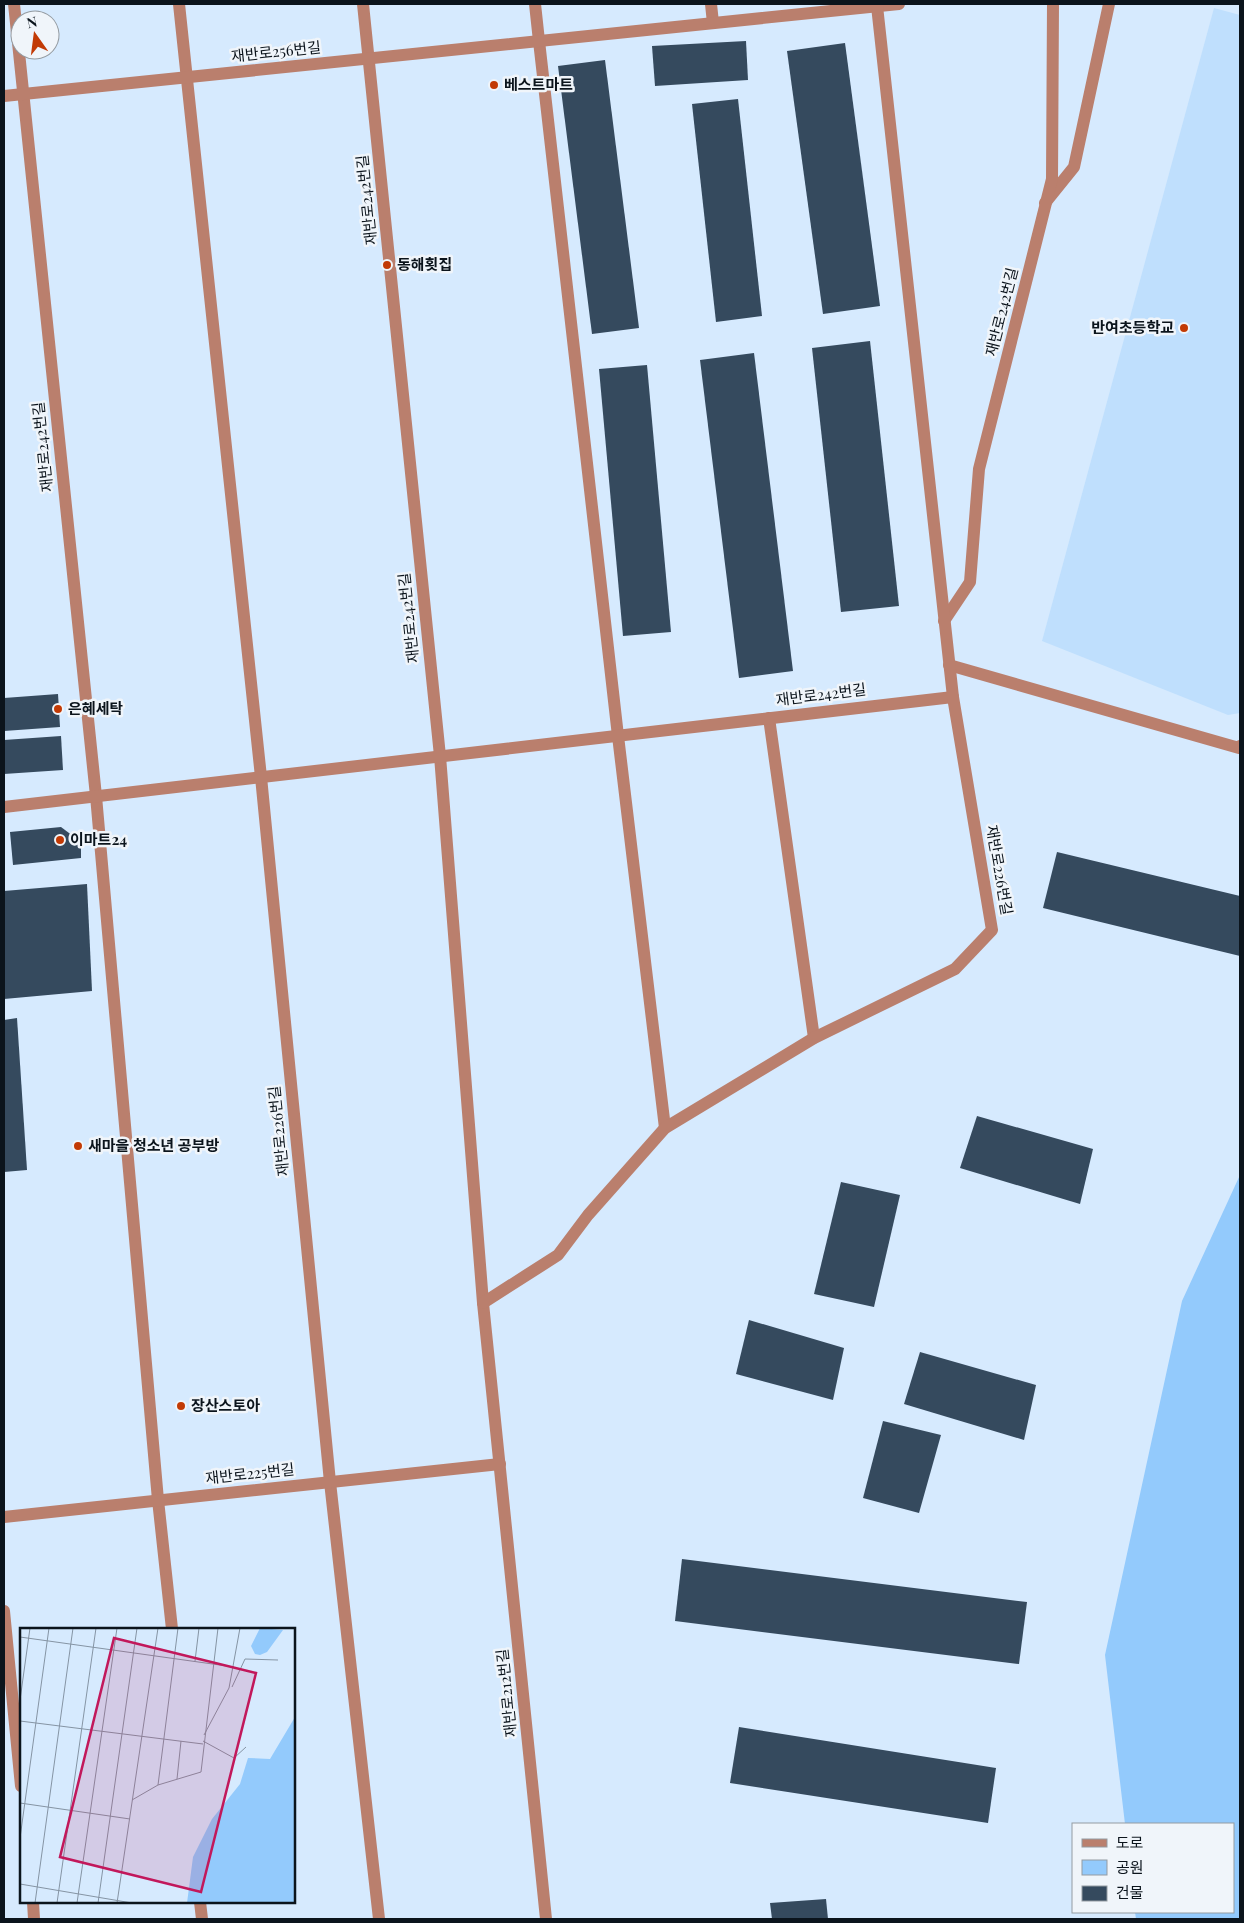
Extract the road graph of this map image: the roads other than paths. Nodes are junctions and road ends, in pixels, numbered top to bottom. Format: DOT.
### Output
graph roads {
  1 [pos="14,4"];
  2 [pos="179,4"];
  3 [pos="363,4"];
  4 [pos="535,4"];
  5 [pos="710,4"];
  6 [pos="898,4"];
  7 [pos="1053,4"];
  8 [pos="1109,4"];
  9 [pos="877,5"];
  10 [pos="712,23"];
  11 [pos="539,41"];
  12 [pos="369,58"];
  13 [pos="187,78"];
  14 [pos="24,94"];
  15 [pos="4,96"];
  16 [pos="1046,204"];
  17 [pos="944,621"];
  18 [pos="949,665"];
  19 [pos="953,697"];
  20 [pos="769,718"];
  21 [pos="618,736"];
  22 [pos="1240,746"];
  23 [pos="440,756"];
  24 [pos="261,777"];
  25 [pos="96,796"];
  26 [pos="4,807"];
  27 [pos="814,1038"];
  28 [pos="665,1128"];
  29 [pos="483,1303"];
  30 [pos="500,1464"];
  31 [pos="330,1482"];
  32 [pos="158,1500"];
  33 [pos="4,1517"];
  34 [pos="4,1611"];
  35 [pos="172,1628"];
  36 [pos="20,1776"];
  37 [pos="33,1903"];
  38 [pos="200,1903"];
  39 [pos="34,1919"];
  40 [pos="202,1919"];
  41 [pos="379,1919"];
  42 [pos="546,1919"];
  1 -- 14 [label="street"];
  2 -- 13 [label="street"];
  3 -- 12 [label="street"];
  4 -- 11 [label="street"];
  5 -- 10 [label="street"];
  6 -- 9 [label="street, 재반로256번길"];
  7 -- 16 [label="street, 재반로242번길"];
  8 -- 16 [label="street"];
  9 -- 10 [label="street, 재반로256번길"];
  9 -- 17 [label="street"];
  10 -- 11 [label="street, 재반로256번길"];
  11 -- 12 [label="street, 재반로256번길"];
  11 -- 21 [label="street"];
  12 -- 13 [label="street, 재반로256번길"];
  12 -- 23 [label="street, 재반로242번길"];
  13 -- 14 [label="street, 재반로256번길"];
  13 -- 24 [label="street"];
  14 -- 15 [label="street, 재반로256번길"];
  14 -- 25 [label="street, 재반로242번길"];
  16 -- 17 [label="street, 재반로242번길"];
  17 -- 18 [label="street"];
  18 -- 19 [label="street"];
  18 -- 22 [label="street"];
  19 -- 20 [label="street, 재반로242번길"];
  19 -- 27 [label="street, 재반로226번길"];
  20 -- 21 [label="street, 재반로242번길"];
  20 -- 27 [label="street"];
  21 -- 23 [label="street, 재반로242번길"];
  21 -- 28 [label="street"];
  23 -- 24 [label="street, 재반로242번길"];
  23 -- 29 [label="street"];
  24 -- 25 [label="street, 재반로242번길"];
  24 -- 31 [label="street, 재반로226번길"];
  25 -- 26 [label="street, 재반로242번길"];
  25 -- 32 [label="street"];
  27 -- 28 [label="street, 재반로226번길"];
  28 -- 29 [label="street, 재반로226번길"];
  29 -- 30 [label="street"];
  30 -- 31 [label="street, 재반로225번길"];
  30 -- 42 [label="street, 재반로212번길"];
  31 -- 32 [label="street, 재반로225번길"];
  31 -- 41 [label="street"];
  32 -- 33 [label="street, 재반로225번길"];
  32 -- 35 [label="street"];
  34 -- 36 [label="street"];
  37 -- 39 [label="street"];
  38 -- 40 [label="street"];
}
